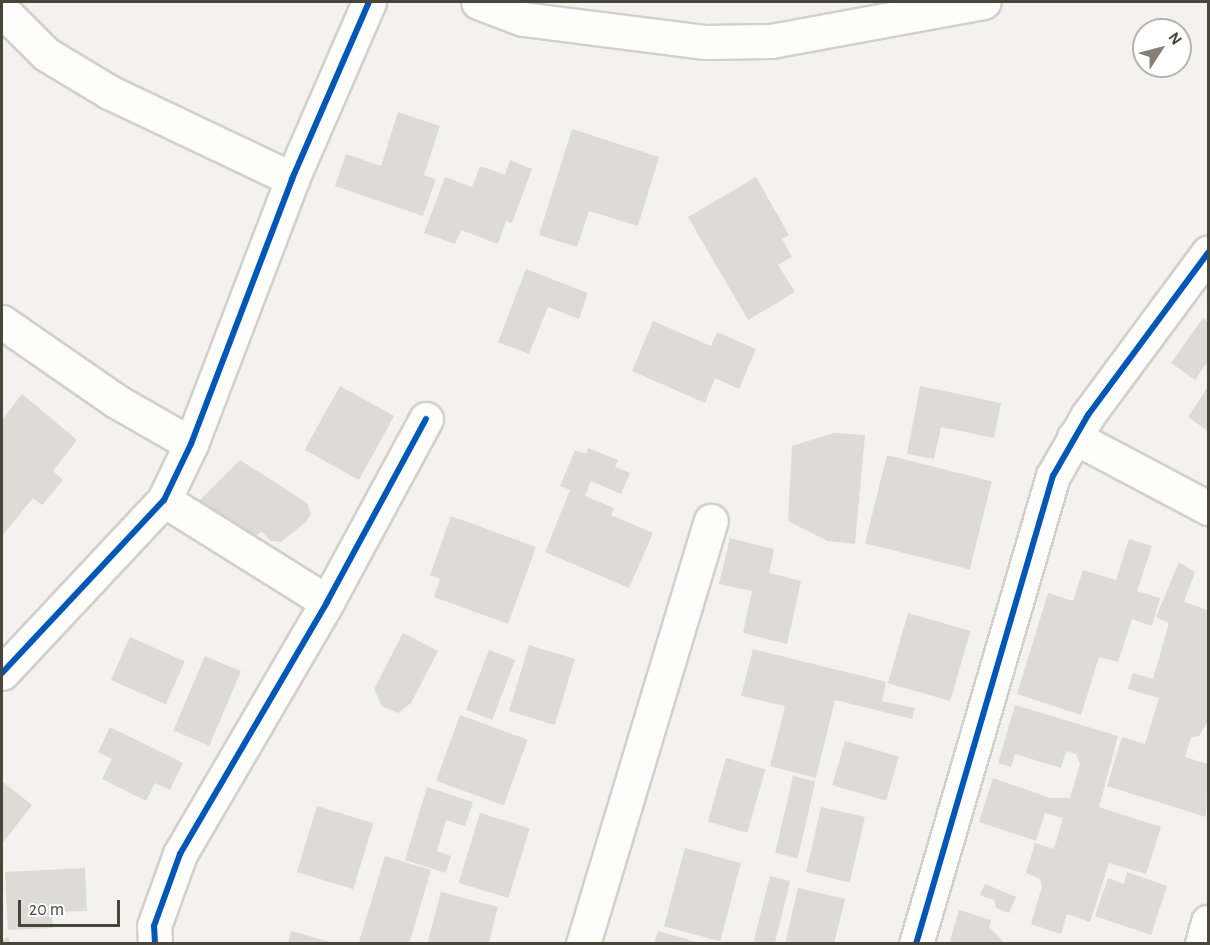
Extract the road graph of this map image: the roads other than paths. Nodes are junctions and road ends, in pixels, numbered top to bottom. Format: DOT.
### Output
graph roads {
  1 [pos="369,2"];
  2 [pos="478,2"];
  3 [pos="983,2"];
  4 [pos="2,10"];
  5 [pos="292,179"];
  6 [pos="1209,253"];
  7 [pos="2,322"];
  8 [pos="426,419"];
  9 [pos="1074,437"];
  10 [pos="191,444"];
  11 [pos="164,500"];
  12 [pos="1209,508"];
  13 [pos="711,521"];
  14 [pos="327,602"];
  15 [pos="2,673"];
  16 [pos="1209,922"];
  17 [pos="155,944"];
  18 [pos="584,944"];
  19 [pos="916,944"];
  20 [pos="1202,944"];
  1 -- 5 [label="street"];
  2 -- 3 [label="street"];
  4 -- 5 [label="street"];
  5 -- 10 [label="street"];
  6 -- 9 [label="street"];
  7 -- 10 [label="street"];
  8 -- 14 [label="street"];
  9 -- 12 [label="street"];
  9 -- 19 [label="street"];
  10 -- 11 [label="street"];
  11 -- 14 [label="street"];
  11 -- 15 [label="street"];
  13 -- 18 [label="street"];
  14 -- 17 [label="street"];
  16 -- 20 [label="street"];
}
